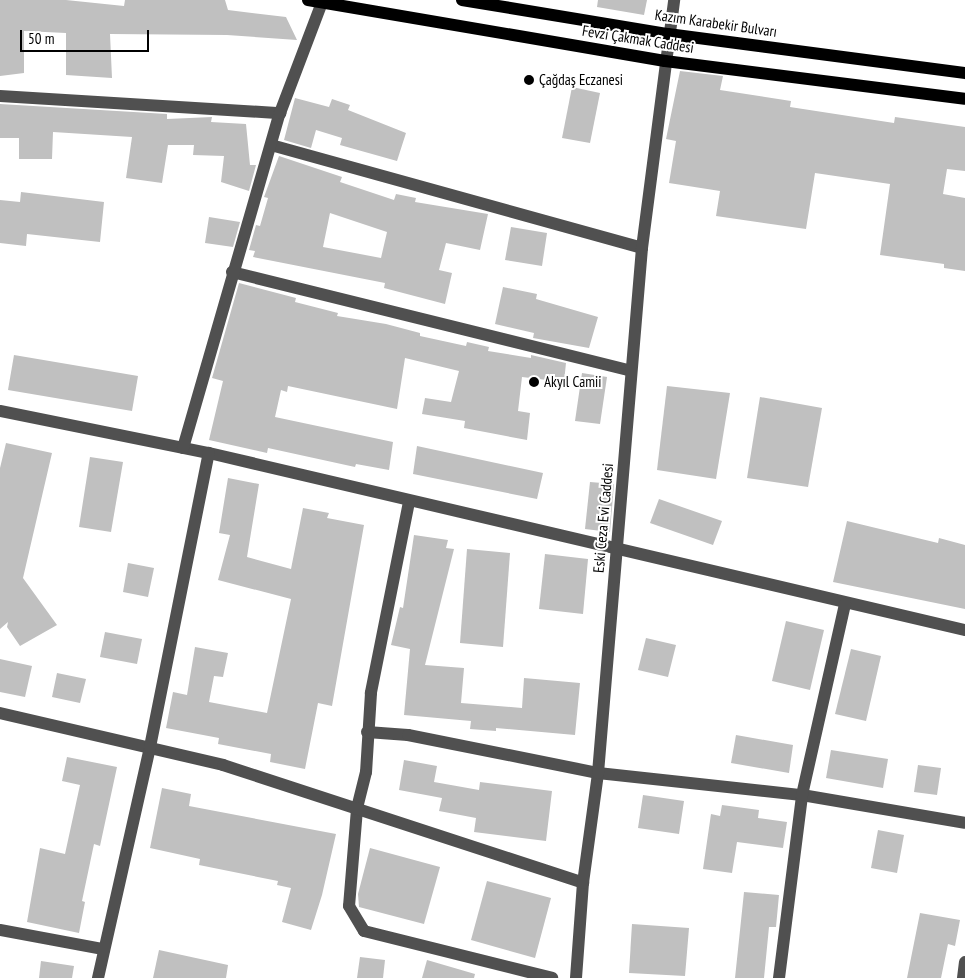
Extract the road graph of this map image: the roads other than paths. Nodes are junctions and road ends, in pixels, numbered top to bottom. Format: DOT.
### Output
graph roads {
  1 [pos="308,0"];
  2 [pos="462,0"];
  3 [pos="674,0"];
  4 [pos="322,1"];
  5 [pos="668,34"];
  6 [pos="665,61"];
  7 [pos="965,73"];
  8 [pos="0,96"];
  9 [pos="965,99"];
  10 [pos="280,113"];
  11 [pos="271,145"];
  12 [pos="642,248"];
  13 [pos="232,272"];
  14 [pos="631,371"];
  15 [pos="0,412"];
  16 [pos="183,448"];
  17 [pos="209,453"];
  18 [pos="409,502"];
  19 [pos="617,548"];
  20 [pos="845,604"];
  21 [pos="965,630"];
  22 [pos="0,713"];
  23 [pos="367,732"];
  24 [pos="150,747"];
  25 [pos="598,772"];
  26 [pos="802,795"];
  27 [pos="357,808"];
  28 [pos="965,823"];
  29 [pos="583,883"];
  30 [pos="0,930"];
  31 [pos="103,949"];
  32 [pos="965,962"];
  33 [pos="98,978"];
  34 [pos="552,978"];
  35 [pos="576,978"];
  36 [pos="779,978"];
  37 [pos="963,978"];
  1 -- 4 [label="main road, Fevzi Çakmak Caddesi"];
  2 -- 5 [label="main road, Kazım Karabekir Bulvarı"];
  3 -- 5 [label="street"];
  4 -- 6 [label="main road, Fevzi Çakmak Caddesi"];
  4 -- 10 [label="street"];
  5 -- 6 [label="street, Eski Ceza Evi Caddesi"];
  5 -- 7 [label="main road, Kazım Karabekir Bulvarı"];
  6 -- 9 [label="main road, Fevzi Çakmak Caddesi"];
  6 -- 12 [label="street, Eski Ceza Evi Caddesi"];
  8 -- 10 [label="street"];
  10 -- 11 [label="street"];
  11 -- 12 [label="street"];
  11 -- 13 [label="street"];
  12 -- 14 [label="street, Eski Ceza Evi Caddesi"];
  13 -- 14 [label="street"];
  13 -- 16 [label="street"];
  14 -- 19 [label="street, Eski Ceza Evi Caddesi"];
  15 -- 16 [label="street"];
  16 -- 17 [label="street"];
  17 -- 18 [label="street"];
  17 -- 24 [label="street"];
  18 -- 19 [label="street"];
  18 -- 23 [label="street"];
  19 -- 20 [label="street"];
  19 -- 25 [label="street, Eski Ceza Evi Caddesi"];
  20 -- 21 [label="street"];
  20 -- 26 [label="street"];
  22 -- 24 [label="street"];
  23 -- 25 [label="street"];
  23 -- 27 [label="street"];
  24 -- 27 [label="street"];
  24 -- 31 [label="street"];
  25 -- 26 [label="street"];
  25 -- 29 [label="street, Eski Ceza Evi Caddesi"];
  26 -- 28 [label="street"];
  26 -- 36 [label="street"];
  27 -- 29 [label="street"];
  27 -- 34 [label="street"];
  29 -- 35 [label="street, Eski Ceza Evi Caddesi"];
  30 -- 31 [label="street"];
  31 -- 33 [label="street"];
  32 -- 37 [label="street"];
}
